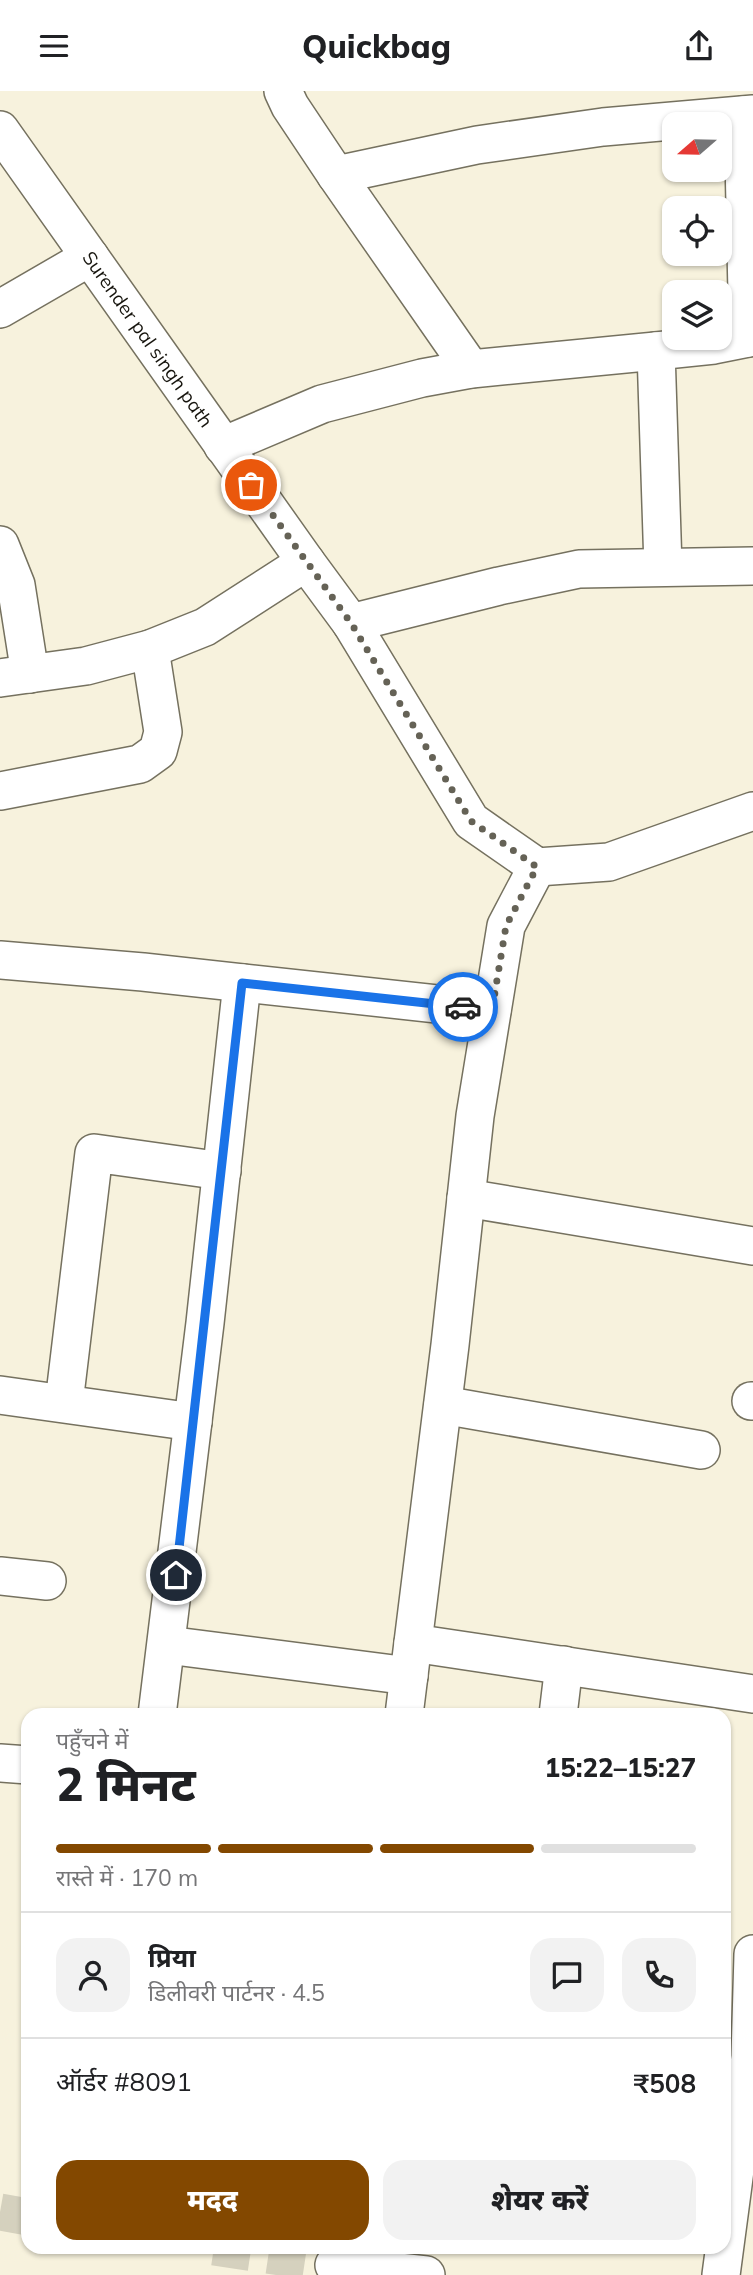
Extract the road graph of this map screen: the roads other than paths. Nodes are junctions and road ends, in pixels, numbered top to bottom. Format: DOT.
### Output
graph roads {
  1 [pos="283,91"];
  2 [pos="748,115"];
  3 [pos="0,130"];
  4 [pos="336,175"];
  5 [pos="749,210"];
  6 [pos="90,257"];
  7 [pos="0,309"];
  8 [pos="751,338"];
  9 [pos="656,351"];
  10 [pos="471,369"];
  11 [pos="223,446"];
  12 [pos="0,545"];
  13 [pos="306,562"];
  14 [pos="753,566"];
  15 [pos="663,567"];
  16 [pos="351,623"];
  17 [pos="150,649"];
  18 [pos="15,676"];
  19 [pos="0,791"];
  20 [pos="753,811"];
  21 [pos="537,867"];
  22 [pos="0,960"];
  23 [pos="242,983"];
  24 [pos="492,1010"];
  25 [pos="222,1171"];
  26 [pos="466,1198"];
  27 [pos="753,1246"];
  28 [pos="0,1395"];
  29 [pos="64,1403"];
  30 [pos="443,1405"];
  31 [pos="193,1422"];
  32 [pos="701,1450"];
  33 [pos="0,1576"];
  34 [pos="47,1581"];
  35 [pos="167,1645"];
  36 [pos="411,1659"];
  37 [pos="564,1665"];
  38 [pos="753,1694"];
  39 [pos="158,1708"];
  40 [pos="405,1708"];
  41 [pos="559,1708"];
  42 [pos="0,1763"];
  43 [pos="21,1764"];
  44 [pos="753,1954"];
  45 [pos="751,2057"];
  46 [pos="731,2202"];
  47 [pos="724,2254"];
  48 [pos="334,2265"];
  49 [pos="426,2275"];
  50 [pos="721,2275"];
  1 -- 4 [label="street"];
  2 -- 4 [label="street"];
  2 -- 5 [label="street"];
  3 -- 6 [label="street, Surender pal singh path"];
  4 -- 10 [label="street"];
  5 -- 8 [label="street"];
  6 -- 7 [label="street"];
  6 -- 11 [label="street, Surender pal singh path"];
  8 -- 9 [label="street"];
  9 -- 10 [label="street"];
  9 -- 15 [label="street"];
  10 -- 11 [label="street"];
  11 -- 13 [label="street, Surender pal singh path"];
  12 -- 18 [label="street"];
  13 -- 16 [label="street, Surender pal singh path"];
  13 -- 17 [label="street"];
  14 -- 15 [label="street"];
  15 -- 16 [label="street"];
  16 -- 21 [label="street, Surender pal singh path"];
  17 -- 18 [label="street"];
  17 -- 19 [label="street"];
  20 -- 21 [label="street"];
  21 -- 24 [label="street"];
  22 -- 23 [label="street"];
  23 -- 24 [label="street"];
  23 -- 25 [label="street"];
  24 -- 26 [label="street"];
  25 -- 29 [label="street"];
  25 -- 31 [label="street"];
  26 -- 27 [label="street"];
  26 -- 30 [label="street"];
  28 -- 29 [label="street"];
  29 -- 31 [label="street"];
  30 -- 32 [label="street"];
  30 -- 36 [label="street"];
  31 -- 35 [label="street"];
  33 -- 34 [label="street"];
  35 -- 36 [label="street"];
  35 -- 39 [label="street"];
  36 -- 37 [label="street"];
  36 -- 40 [label="street"];
  37 -- 38 [label="street"];
  37 -- 41 [label="street"];
  42 -- 43 [label="street"];
  44 -- 45 [label="street"];
  45 -- 46 [label="street"];
  47 -- 50 [label="street"];
  48 -- 49 [label="street"];
}
